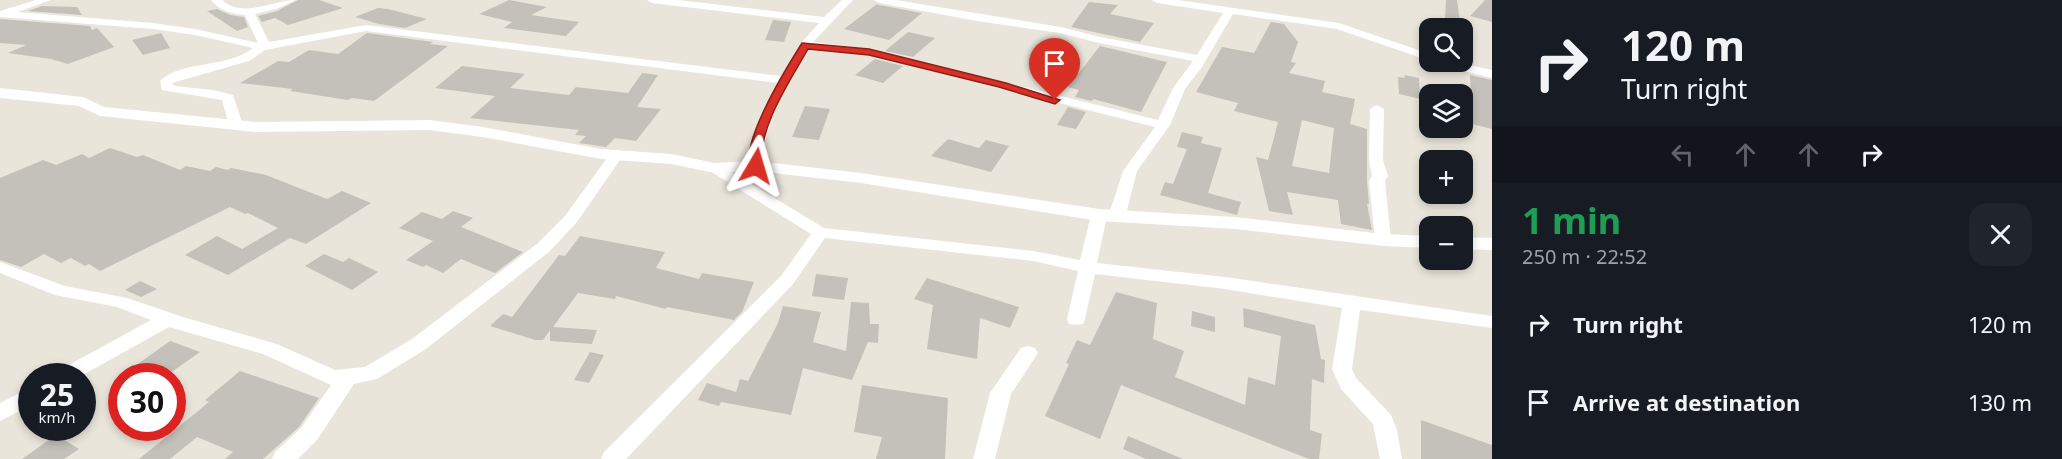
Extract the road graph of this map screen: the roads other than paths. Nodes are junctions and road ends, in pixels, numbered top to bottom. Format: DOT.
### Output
graph roads {
  1 [pos="46,0"];
  2 [pos="216,0"];
  3 [pos="291,0"];
  4 [pos="652,0"];
  5 [pos="848,0"];
  6 [pos="879,0"];
  7 [pos="1157,0"];
  8 [pos="1228,11"];
  9 [pos="249,12"];
  10 [pos="1,14"];
  11 [pos="827,21"];
  12 [pos="805,45"];
  13 [pos="262,47"];
  14 [pos="1419,54"];
  15 [pos="1200,59"];
  16 [pos="1473,69"];
  17 [pos="1492,74"];
  18 [pos="786,80"];
  19 [pos="0,93"];
  20 [pos="1377,109"];
  21 [pos="236,125"];
  22 [pos="1163,125"];
  23 [pos="616,154"];
  24 [pos="756,166"];
  25 [pos="715,168"];
  26 [pos="1106,215"];
  27 [pos="820,233"];
  28 [pos="1383,240"];
  29 [pos="1419,242"];
  30 [pos="1473,243"];
  31 [pos="1492,244"];
  32 [pos="0,267"];
  33 [pos="1086,267"];
  34 [pos="1352,303"];
  35 [pos="168,319"];
  36 [pos="1076,319"];
  37 [pos="1492,322"];
  38 [pos="1028,353"];
  39 [pos="88,363"];
  40 [pos="347,378"];
  41 [pos="18,403"];
  42 [pos="0,413"];
  43 [pos="283,459"];
  44 [pos="612,459"];
  45 [pos="984,459"];
  46 [pos="1390,459"];
  1 -- 10 [label="street"];
  2 -- 9 [label="street"];
  3 -- 9 [label="street"];
  4 -- 11 [label="street"];
  5 -- 11 [label="street"];
  6 -- 15 [label="street"];
  7 -- 8 [label="street"];
  8 -- 14 [label="street"];
  8 -- 15 [label="street"];
  9 -- 13 [label="street"];
  10 -- 13 [label="street"];
  11 -- 12 [label="street"];
  12 -- 18 [label="street"];
  12 -- 22 [label="street"];
  13 -- 18 [label="street"];
  13 -- 21 [label="street"];
  15 -- 22 [label="street"];
  16 -- 17 [label="street"];
  18 -- 24 [label="street"];
  19 -- 21 [label="street"];
  20 -- 28 [label="street"];
  21 -- 23 [label="street"];
  22 -- 26 [label="street"];
  23 -- 25 [label="street"];
  23 -- 40 [label="street"];
  24 -- 25 [label="street"];
  24 -- 26 [label="street"];
  25 -- 27 [label="street"];
  26 -- 28 [label="street"];
  26 -- 33 [label="street"];
  27 -- 33 [label="street"];
  27 -- 44 [label="street"];
  28 -- 29 [label="street"];
  30 -- 31 [label="street"];
  32 -- 35 [label="street"];
  33 -- 34 [label="street"];
  33 -- 36 [label="street"];
  34 -- 37 [label="street"];
  34 -- 46 [label="street"];
  35 -- 39 [label="street"];
  35 -- 40 [label="street"];
  38 -- 45 [label="street"];
  40 -- 43 [label="street"];
  41 -- 42 [label="street"];
}
